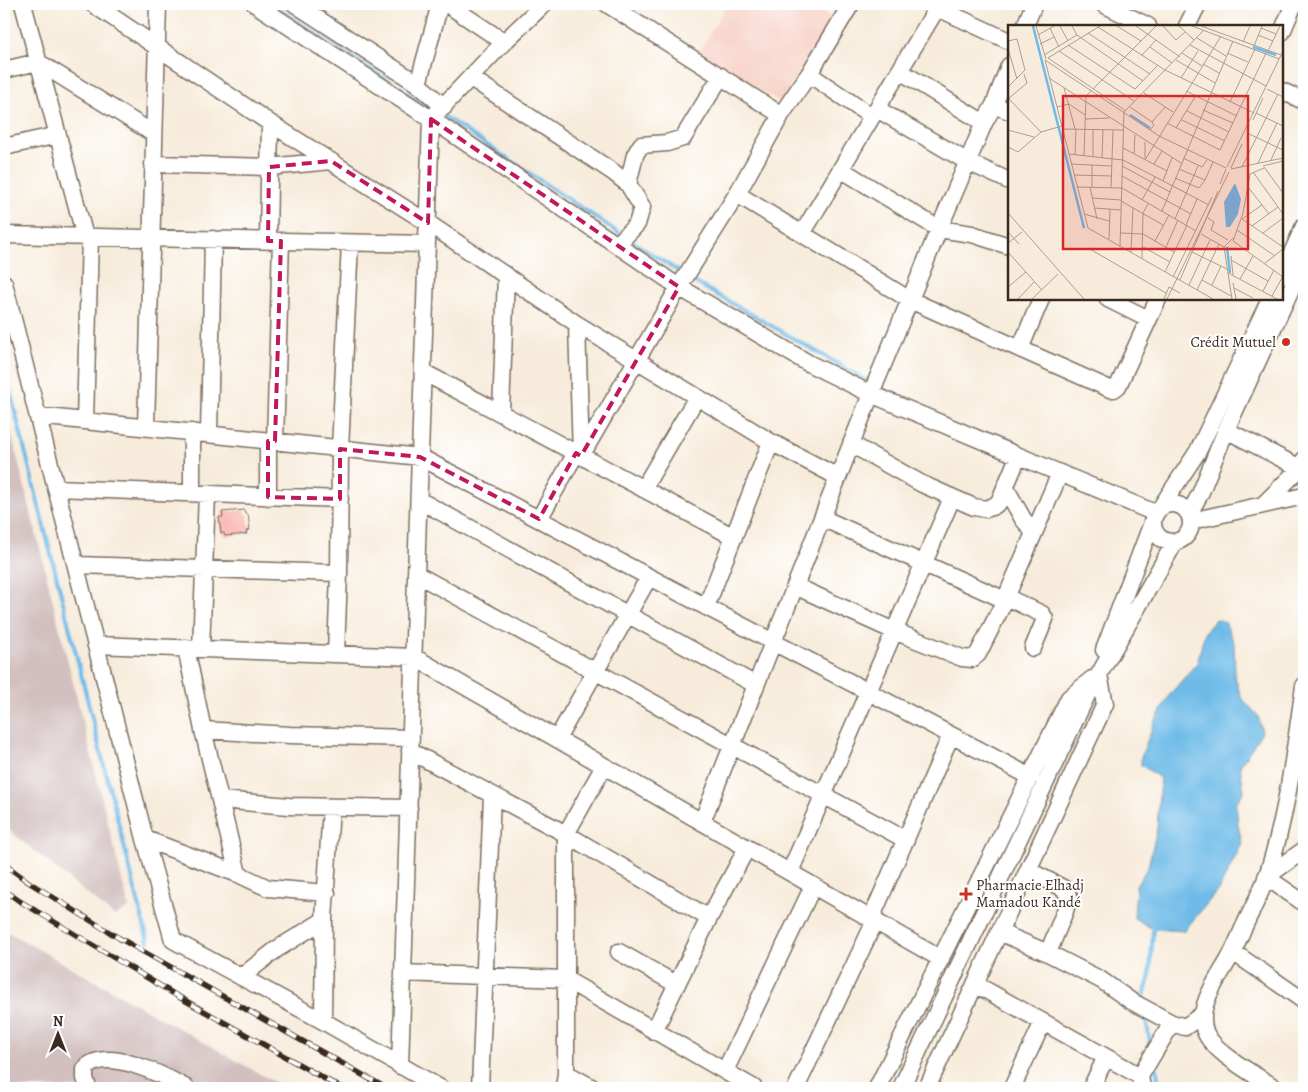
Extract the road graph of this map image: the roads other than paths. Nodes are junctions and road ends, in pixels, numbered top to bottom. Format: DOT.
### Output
graph roads {
  1 [pos="23,4"];
  2 [pos="93,4"];
  3 [pos="158,4"];
  4 [pos="255,4"];
  5 [pos="295,4"];
  6 [pos="440,4"];
  7 [pos="447,4"];
  8 [pos="544,4"];
  9 [pos="607,4"];
  10 [pos="852,4"];
  11 [pos="1034,4"];
  12 [pos="1103,4"];
  13 [pos="1198,4"];
  14 [pos="1294,4"];
  15 [pos="933,6"];
  16 [pos="1025,25"];
  17 [pos="1146,25"];
  18 [pos="1188,25"];
  19 [pos="1283,30"];
  20 [pos="1008,40"];
  21 [pos="504,42"];
  22 [pos="157,48"];
  23 [pos="38,62"];
  24 [pos="1008,69"];
  25 [pos="4,70"];
  26 [pos="900,71"];
  27 [pos="809,74"];
  28 [pos="721,76"];
  29 [pos="470,78"];
  30 [pos="418,84"];
  31 [pos="1283,91"];
  32 [pos="1304,101"];
  33 [pos="994,105"];
  34 [pos="444,107"];
  35 [pos="1008,111"];
  36 [pos="874,113"];
  37 [pos="782,115"];
  38 [pos="432,119"];
  39 [pos="270,123"];
  40 [pos="984,123"];
  41 [pos="154,134"];
  42 [pos="58,135"];
  43 [pos="4,147"];
  44 [pos="331,161"];
  45 [pos="968,162"];
  46 [pos="154,164"];
  47 [pos="269,167"];
  48 [pos="842,170"];
  49 [pos="1008,181"];
  50 [pos="628,184"];
  51 [pos="737,194"];
  52 [pos="428,222"];
  53 [pos="1304,226"];
  54 [pos="939,229"];
  55 [pos="802,234"];
  56 [pos="4,235"];
  57 [pos="88,237"];
  58 [pos="151,238"];
  59 [pos="213,239"];
  60 [pos="275,241"];
  61 [pos="350,243"];
  62 [pos="427,244"];
  63 [pos="616,245"];
  64 [pos="1008,246"];
  65 [pos="1304,264"];
  66 [pos="1283,273"];
  67 [pos="506,275"];
  68 [pos="4,283"];
  69 [pos="678,287"];
  70 [pos="910,300"];
  71 [pos="1041,300"];
  72 [pos="1110,300"];
  73 [pos="1158,300"];
  74 [pos="1270,300"];
  75 [pos="1148,320"];
  76 [pos="577,324"];
  77 [pos="1020,349"];
  78 [pos="637,360"];
  79 [pos="423,372"];
  80 [pos="871,394"];
  81 [pos="697,396"];
  82 [pos="501,413"];
  83 [pos="38,416"];
  84 [pos="85,420"];
  85 [pos="146,427"];
  86 [pos="1226,430"];
  87 [pos="192,432"];
  88 [pos="208,434"];
  89 [pos="271,441"];
  90 [pos="771,442"];
  91 [pos="851,444"];
  92 [pos="340,449"];
  93 [pos="578,454"];
  94 [pos="420,457"];
  95 [pos="1018,457"];
  96 [pos="1303,466"];
  97 [pos="1060,473"];
  98 [pos="838,477"];
  99 [pos="56,488"];
  100 [pos="1006,488"];
  101 [pos="643,489"];
  102 [pos="199,494"];
  103 [pos="268,496"];
  104 [pos="1304,496"];
  105 [pos="952,498"];
  106 [pos="340,499"];
  107 [pos="419,500"];
  108 [pos="1264,504"];
  109 [pos="1156,514"];
  110 [pos="1190,517"];
  111 [pos="822,518"];
  112 [pos="539,519"];
  113 [pos="1034,533"];
  114 [pos="734,537"];
  115 [pos="1175,542"];
  116 [pos="923,563"];
  117 [pos="76,564"];
  118 [pos="204,569"];
  119 [pos="339,573"];
  120 [pos="416,574"];
  121 [pos="649,577"];
  122 [pos="795,586"];
  123 [pos="1005,598"];
  124 [pos="706,607"];
  125 [pos="628,614"];
  126 [pos="894,632"];
  127 [pos="772,642"];
  128 [pos="96,645"];
  129 [pos="1033,648"];
  130 [pos="194,649"];
  131 [pos="336,654"];
  132 [pos="414,657"];
  133 [pos="595,671"];
  134 [pos="1096,676"];
  135 [pos="756,684"];
  136 [pos="1304,686"];
  137 [pos="868,692"];
  138 [pos="203,730"];
  139 [pos="951,735"];
  140 [pos="557,739"];
  141 [pos="411,744"];
  142 [pos="732,746"];
  143 [pos="604,766"];
  144 [pos="1031,777"];
  145 [pos="492,795"];
  146 [pos="824,796"];
  147 [pos="221,800"];
  148 [pos="331,807"];
  149 [pos="408,808"];
  150 [pos="702,822"];
  151 [pos="566,834"];
  152 [pos="145,839"];
  153 [pos="906,840"];
  154 [pos="748,848"];
  155 [pos="1304,850"];
  156 [pos="1028,870"];
  157 [pos="790,872"];
  158 [pos="238,874"];
  159 [pos="1266,877"];
  160 [pos="813,886"];
  161 [pos="327,893"];
  162 [pos="1304,903"];
  163 [pos="709,918"];
  164 [pos="324,920"];
  165 [pos="873,920"];
  166 [pos="999,932"];
  167 [pos="619,952"];
  168 [pos="1233,952"];
  169 [pos="1048,953"];
  170 [pos="941,959"];
  171 [pos="403,973"];
  172 [pos="485,976"];
  173 [pos="241,977"];
  174 [pos="565,979"];
  175 [pos="676,984"];
  176 [pos="975,984"];
  177 [pos="1304,1001"];
  178 [pos="1203,1014"];
  179 [pos="323,1021"];
  180 [pos="1043,1022"];
  181 [pos="1172,1024"];
  182 [pos="654,1031"];
  183 [pos="1106,1056"];
  184 [pos="400,1066"];
  185 [pos="725,1071"];
  186 [pos="565,1081"];
  187 [pos="1141,1082"];
  188 [pos="180,1085"];
  189 [pos="88,1088"];
  190 [pos="440,1088"];
  191 [pos="480,1088"];
  192 [pos="593,1088"];
  193 [pos="754,1088"];
  194 [pos="796,1088"];
  195 [pos="877,1088"];
  196 [pos="901,1088"];
  197 [pos="927,1088"];
  198 [pos="1012,1088"];
  199 [pos="1092,1088"];
  200 [pos="1275,1088"];
  1 -- 23 [label="street"];
  2 -- 22 [label="street"];
  3 -- 22 [label="street"];
  4 -- 38 [label="street"];
  5 -- 30 [label="street"];
  6 -- 30 [label="street"];
  7 -- 21 [label="street"];
  8 -- 21 [label="street"];
  9 -- 28 [label="street"];
  10 -- 27 [label="street"];
  11 -- 16 [label="street"];
  12 -- 17 [label="street"];
  13 -- 18 [label="street"];
  14 -- 19 [label="street"];
  15 -- 20 [label="street"];
  15 -- 26 [label="street"];
  21 -- 29 [label="street"];
  22 -- 39 [label="street"];
  22 -- 41 [label="street"];
  23 -- 25 [label="street"];
  23 -- 41 [label="street"];
  23 -- 42 [label="street"];
  24 -- 33 [label="street"];
  26 -- 36 [label="street"];
  26 -- 40 [label="street"];
  27 -- 36 [label="street"];
  27 -- 37 [label="street"];
  28 -- 37 [label="street"];
  28 -- 50 [label="street"];
  29 -- 34 [label="street"];
  29 -- 50 [label="street"];
  30 -- 34 [label="street"];
  31 -- 32 [label="street"];
  33 -- 35 [label="street"];
  33 -- 40 [label="street"];
  34 -- 38 [label="street"];
  36 -- 45 [label="street"];
  36 -- 48 [label="street"];
  37 -- 51 [label="street"];
  38 -- 52 [label="street"];
  38 -- 63 [label="street"];
  39 -- 44 [label="street"];
  39 -- 47 [label="street"];
  40 -- 45 [label="street"];
  41 -- 46 [label="street"];
  42 -- 43 [label="street"];
  42 -- 57 [label="street"];
  44 -- 47 [label="street"];
  44 -- 52 [label="street"];
  45 -- 49 [label="street"];
  45 -- 54 [label="street"];
  46 -- 47 [label="street"];
  46 -- 58 [label="street"];
  47 -- 60 [label="street"];
  48 -- 54 [label="street"];
  48 -- 55 [label="street"];
  50 -- 63 [label="street"];
  51 -- 55 [label="street"];
  51 -- 69 [label="street"];
  52 -- 62 [label="street"];
  52 -- 67 [label="street"];
  53 -- 66 [label="street"];
  54 -- 64 [label="street"];
  54 -- 70 [label="street"];
  55 -- 70 [label="street"];
  56 -- 57 [label="street"];
  57 -- 58 [label="street"];
  57 -- 84 [label="street"];
  58 -- 59 [label="street"];
  58 -- 85 [label="street"];
  59 -- 60 [label="street"];
  59 -- 88 [label="street"];
  60 -- 61 [label="street"];
  60 -- 89 [label="street"];
  61 -- 62 [label="street"];
  61 -- 92 [label="street"];
  62 -- 79 [label="street"];
  63 -- 69 [label="street"];
  65 -- 86 [label="street"];
  67 -- 76 [label="street"];
  67 -- 82 [label="street"];
  68 -- 83 [label="street"];
  69 -- 78 [label="street"];
  69 -- 80 [label="street"];
  70 -- 77 [label="street"];
  70 -- 80 [label="street"];
  71 -- 77 [label="street"];
  72 -- 75 [label="street"];
  73 -- 75 [label="street"];
  74 -- 109 [label="street"];
  75 -- 77 [label="street"];
  76 -- 78 [label="street"];
  76 -- 93 [label="street"];
  78 -- 81 [label="street"];
  78 -- 93 [label="street"];
  79 -- 82 [label="street"];
  79 -- 94 [label="street"];
  80 -- 91 [label="street"];
  80 -- 95 [label="street"];
  81 -- 90 [label="street"];
  81 -- 101 [label="street"];
  82 -- 93 [label="street"];
  83 -- 84 [label="street"];
  83 -- 99 [label="street"];
  84 -- 85 [label="street"];
  85 -- 87 [label="street"];
  86 -- 96 [label="street"];
  86 -- 110 [label="street"];
  87 -- 88 [label="street"];
  87 -- 102 [label="street"];
  88 -- 89 [label="street"];
  89 -- 92 [label="street"];
  89 -- 103 [label="street"];
  90 -- 98 [label="street"];
  90 -- 114 [label="street"];
  91 -- 98 [label="street"];
  91 -- 105 [label="street"];
  92 -- 94 [label="street"];
  92 -- 106 [label="street"];
  93 -- 101 [label="street"];
  93 -- 112 [label="street"];
  94 -- 107 [label="street"];
  94 -- 112 [label="street"];
  95 -- 97 [label="street"];
  95 -- 100 [label="street"];
  96 -- 108 [label="street"];
  97 -- 109 [label="street"];
  97 -- 113 [label="street"];
  98 -- 111 [label="street"];
  99 -- 102 [label="street"];
  99 -- 117 [label="street"];
  100 -- 105 [label="street"];
  100 -- 113 [label="street"];
  101 -- 114 [label="street"];
  102 -- 103 [label="street"];
  102 -- 118 [label="street"];
  103 -- 106 [label="street"];
  104 -- 108 [label="street"];
  105 -- 116 [label="street"];
  106 -- 119 [label="street"];
  107 -- 120 [label="street"];
  107 -- 125 [label="street"];
  108 -- 110 [label="street"];
  109 -- 110 [label="street"];
  109 -- 115 [label="street"];
  109 -- 134 [label="street"];
  110 -- 115 [label="street"];
  111 -- 116 [label="street"];
  111 -- 122 [label="street"];
  112 -- 121 [label="street"];
  113 -- 123 [label="street"];
  114 -- 124 [label="street"];
  115 -- 134 [label="street"];
  116 -- 123 [label="street"];
  116 -- 126 [label="street"];
  117 -- 118 [label="street"];
  117 -- 128 [label="street"];
  118 -- 119 [label="street"];
  118 -- 130 [label="street"];
  119 -- 131 [label="street"];
  120 -- 132 [label="street"];
  120 -- 133 [label="street"];
  121 -- 124 [label="street"];
  121 -- 125 [label="street"];
  122 -- 126 [label="street"];
  122 -- 127 [label="street"];
  123 -- 126 [label="street"];
  123 -- 129 [label="street"];
  124 -- 127 [label="street"];
  125 -- 133 [label="street"];
  125 -- 135 [label="street"];
  126 -- 137 [label="street"];
  127 -- 135 [label="street"];
  127 -- 137 [label="street"];
  128 -- 130 [label="street"];
  128 -- 152 [label="street"];
  130 -- 131 [label="street"];
  130 -- 138 [label="street"];
  131 -- 132 [label="street"];
  132 -- 140 [label="street"];
  132 -- 141 [label="street"];
  133 -- 140 [label="street"];
  133 -- 142 [label="street"];
  134 -- 144 [label="street"];
  134 -- 156 [label="street"];
  134 -- 196 [label="street"];
  135 -- 142 [label="street"];
  136 -- 159 [label="street"];
  137 -- 139 [label="street"];
  137 -- 146 [label="street"];
  138 -- 141 [label="street"];
  138 -- 147 [label="street"];
  139 -- 144 [label="street"];
  139 -- 153 [label="street"];
  140 -- 143 [label="street"];
  141 -- 145 [label="street"];
  141 -- 149 [label="street"];
  142 -- 146 [label="street"];
  142 -- 150 [label="street"];
  143 -- 150 [label="street"];
  143 -- 151 [label="street"];
  144 -- 170 [label="street"];
  145 -- 151 [label="street"];
  145 -- 172 [label="street"];
  146 -- 153 [label="street"];
  146 -- 157 [label="street"];
  147 -- 148 [label="street"];
  147 -- 158 [label="street"];
  148 -- 149 [label="street"];
  148 -- 161 [label="street"];
  149 -- 171 [label="street"];
  150 -- 154 [label="street"];
  151 -- 163 [label="street"];
  151 -- 174 [label="street"];
  152 -- 158 [label="street"];
  152 -- 173 [label="street"];
  153 -- 165 [label="street"];
  154 -- 157 [label="street"];
  154 -- 163 [label="street"];
  155 -- 159 [label="street"];
  156 -- 166 [label="street"];
  156 -- 169 [label="street"];
  157 -- 160 [label="street"];
  158 -- 161 [label="street"];
  159 -- 162 [label="street"];
  159 -- 168 [label="street"];
  160 -- 165 [label="street"];
  160 -- 185 [label="street"];
  161 -- 164 [label="street"];
  163 -- 175 [label="street"];
  164 -- 173 [label="street"];
  164 -- 179 [label="street"];
  165 -- 170 [label="street"];
  165 -- 194 [label="street"];
  166 -- 169 [label="street"];
  166 -- 176 [label="street"];
  167 -- 175 [label="street"];
  168 -- 177 [label="street"];
  168 -- 178 [label="street"];
  169 -- 181 [label="street"];
  170 -- 195 [label="street"];
  171 -- 172 [label="street"];
  171 -- 184 [label="street"];
  172 -- 174 [label="street"];
  172 -- 191 [label="street"];
  173 -- 179 [label="street"];
  174 -- 182 [label="street"];
  174 -- 186 [label="street"];
  175 -- 182 [label="street"];
  176 -- 180 [label="street"];
  176 -- 197 [label="street"];
  178 -- 181 [label="street"];
  178 -- 200 [label="street"];
  179 -- 184 [label="street"];
  180 -- 183 [label="street"];
  180 -- 198 [label="street"];
  181 -- 187 [label="street"];
  182 -- 185 [label="street"];
  183 -- 187 [label="street"];
  183 -- 199 [label="street"];
  184 -- 190 [label="street"];
  185 -- 193 [label="street"];
  186 -- 192 [label="street"];
  188 -- 189 [label="street"];
}
